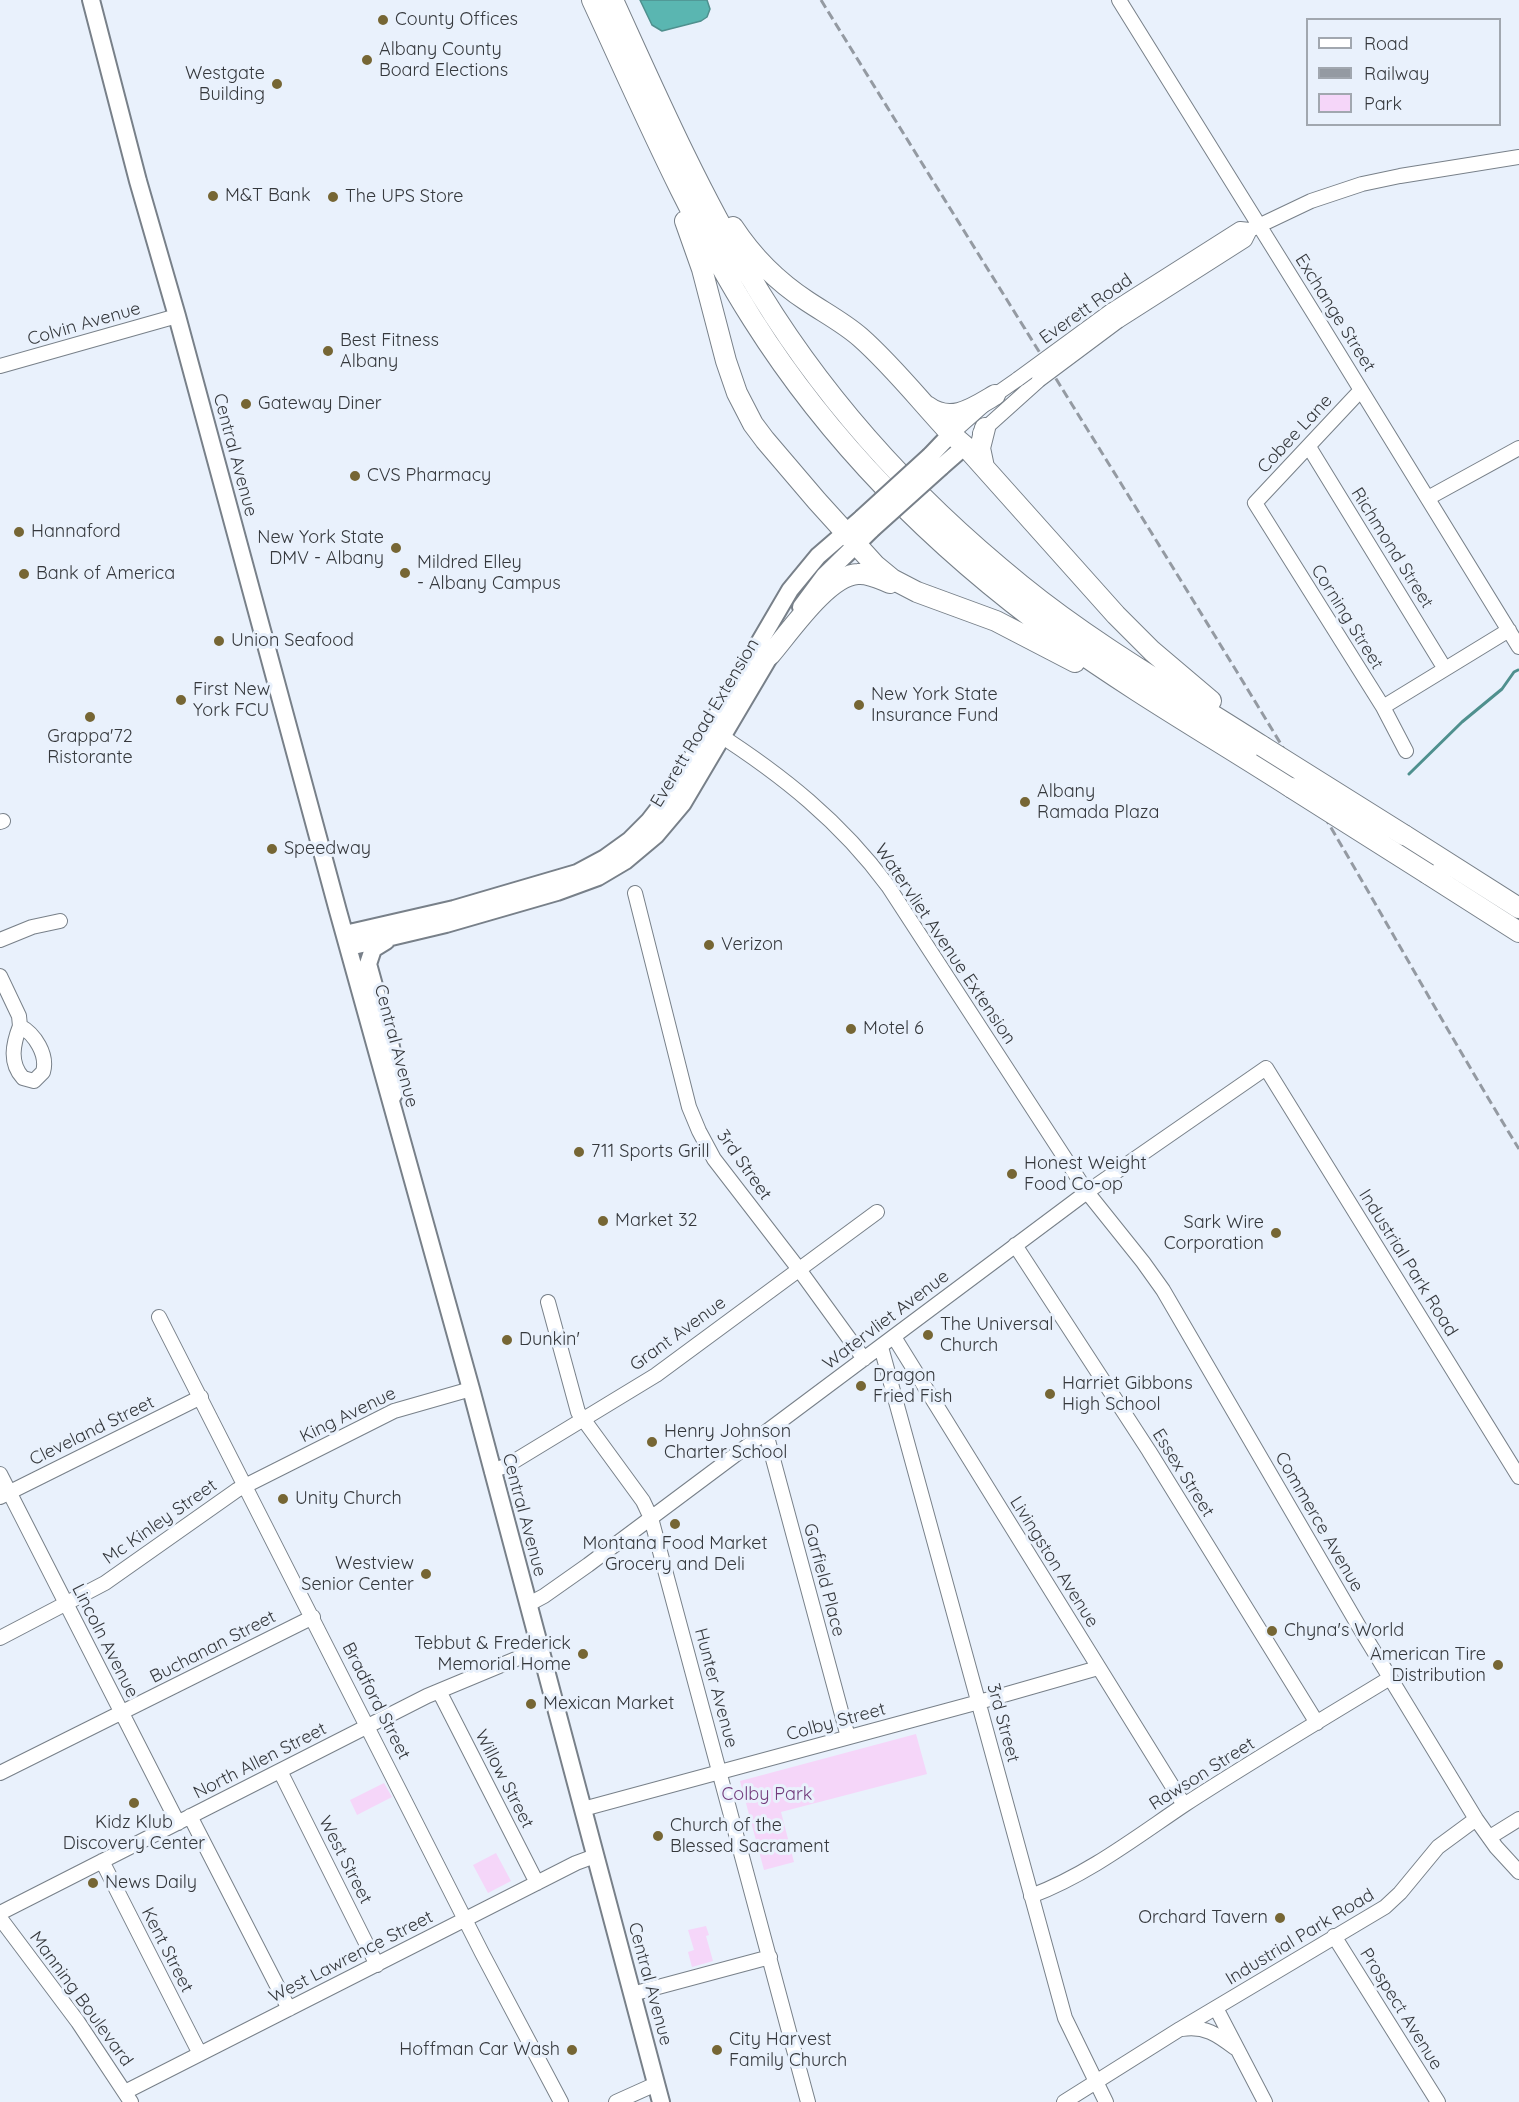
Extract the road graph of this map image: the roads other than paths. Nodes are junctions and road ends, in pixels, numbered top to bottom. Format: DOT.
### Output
graph roads {
  1 [pos="91,0"];
  2 [pos="592,0"];
  3 [pos="612,0"];
  4 [pos="1119,0"];
  5 [pos="647,73"];
  6 [pos="658,141"];
  7 [pos="1519,158"];
  8 [pos="1255,228"];
  9 [pos="177,316"];
  10 [pos="1115,316"];
  11 [pos="0,366"];
  12 [pos="1361,390"];
  13 [pos="995,395"];
  14 [pos="918,399"];
  15 [pos="985,429"];
  16 [pos="958,440"];
  17 [pos="1309,447"];
  18 [pos="1519,448"];
  19 [pos="986,469"];
  20 [pos="1428,498"];
  21 [pos="1256,503"];
  22 [pos="850,538"];
  23 [pos="930,597"];
  24 [pos="1509,630"];
  25 [pos="1519,647"];
  26 [pos="770,655"];
  27 [pos="1445,669"];
  28 [pos="1383,707"];
  29 [pos="715,732"];
  30 [pos="1227,746"];
  31 [pos="1262,746"];
  32 [pos="1406,751"];
  33 [pos="327,871"];
  34 [pos="634,893"];
  35 [pos="477,902"];
  36 [pos="1519,908"];
  37 [pos="60,921"];
  38 [pos="1519,932"];
  39 [pos="400,935"];
  40 [pos="0,940"];
  41 [pos="347,940"];
  42 [pos="0,976"];
  43 [pos="20,1026"];
  44 [pos="1266,1068"];
  45 [pos="391,1099"];
  46 [pos="1087,1192"];
  47 [pos="877,1212"];
  48 [pos="1015,1245"];
  49 [pos="798,1268"];
  50 [pos="548,1302"];
  51 [pos="159,1317"];
  52 [pos="894,1337"];
  53 [pos="881,1347"];
  54 [pos="864,1359"];
  55 [pos="471,1389"];
  56 [pos="201,1397"];
  57 [pos="583,1420"];
  58 [pos="766,1433"];
  59 [pos="492,1471"];
  60 [pos="0,1474"];
  61 [pos="1519,1477"];
  62 [pos="246,1485"];
  63 [pos="5,1495"];
  64 [pos="651,1518"];
  65 [pos="529,1604"];
  66 [pos="66,1605"];
  67 [pos="313,1617"];
  68 [pos="0,1638"];
  69 [pos="540,1649"];
  70 [pos="1098,1668"];
  71 [pos="1390,1678"];
  72 [pos="439,1691"];
  73 [pos="979,1702"];
  74 [pos="120,1712"];
  75 [pos="1317,1723"];
  76 [pos="368,1726"];
  77 [pos="848,1737"];
  78 [pos="280,1771"];
  79 [pos="720,1772"];
  80 [pos="0,1773"];
  81 [pos="1184,1806"];
  82 [pos="584,1809"];
  83 [pos="1476,1819"];
  84 [pos="1519,1819"];
  85 [pos="184,1820"];
  86 [pos="1490,1837"];
  87 [pos="595,1856"];
  88 [pos="102,1861"];
  89 [pos="1519,1872"];
  90 [pos="537,1883"];
  91 [pos="1031,1896"];
  92 [pos="0,1915"];
  93 [pos="466,1919"];
  94 [pos="1335,1936"];
  95 [pos="770,1957"];
  96 [pos="377,1965"];
  97 [pos="632,1994"];
  98 [pos="1216,2008"];
  99 [pos="289,2009"];
  100 [pos="1180,2029"];
  101 [pos="1240,2052"];
  102 [pos="200,2054"];
  103 [pos="1096,2083"];
  104 [pos="656,2084"];
  105 [pos="128,2097"];
  106 [pos="561,2102"];
  107 [pos="616,2102"];
  108 [pos="662,2102"];
  109 [pos="808,2102"];
  110 [pos="1064,2102"];
  111 [pos="1106,2102"];
  112 [pos="1265,2102"];
  113 [pos="1438,2102"];
  1 -- 9 [label="main road, Central Avenue"];
  2 -- 6 [label="highway"];
  3 -- 5 [label="highway"];
  4 -- 8 [label="street, Exchange Street"];
  5 -- 14 [label="highway"];
  5 -- 31 [label="highway"];
  6 -- 22 [label="highway"];
  6 -- 30 [label="highway"];
  7 -- 8 [label="street, Everett Road"];
  8 -- 10 [label="street, Everett Road"];
  8 -- 12 [label="street, Exchange Street"];
  9 -- 11 [label="street, Colvin Avenue"];
  9 -- 33 [label="main road, Central Avenue"];
  10 -- 13 [label="street, Everett Road, bridge"];
  10 -- 15 [label="street, Everett Road, bridge"];
  12 -- 17 [label="street, Cobee Lane"];
  12 -- 20 [label="street, Exchange Street"];
  13 -- 14 [label="highway"];
  13 -- 16 [label="street, Everett Road"];
  14 -- 16 [label="highway"];
  15 -- 16 [label="street, Everett Road"];
  15 -- 19 [label="highway"];
  16 -- 19 [label="highway"];
  16 -- 22 [label="main road, Everett Road Extension, bridge"];
  17 -- 21 [label="street, Cobee Lane"];
  17 -- 27 [label="street, Richmond Street"];
  18 -- 20 [label="street"];
  19 -- 31 [label="highway"];
  20 -- 24 [label="street, Exchange Street"];
  21 -- 28 [label="street, Corning Street"];
  22 -- 23 [label="highway"];
  22 -- 26 [label="main road, Everett Road Extension"];
  22 -- 29 [label="main road, Everett Road Extension"];
  23 -- 26 [label="highway"];
  23 -- 30 [label="highway"];
  24 -- 25 [label="street, Exchange Street"];
  24 -- 27 [label="street"];
  26 -- 29 [label="main road, Everett Road Extension"];
  27 -- 28 [label="street"];
  28 -- 32 [label="street, Corning Street"];
  29 -- 35 [label="main road, Everett Road Extension"];
  29 -- 39 [label="main road, Everett Road Extension"];
  29 -- 46 [label="street, Watervliet Avenue Extension"];
  30 -- 38 [label="highway, bridge"];
  31 -- 36 [label="highway, bridge"];
  33 -- 35 [label="main road"];
  33 -- 41 [label="main road, Central Avenue"];
  34 -- 49 [label="street, 3rd Street"];
  35 -- 41 [label="main road, Everett Road Extension"];
  37 -- 40 [label="street"];
  39 -- 41 [label="main road, Everett Road Extension"];
  39 -- 45 [label="main road"];
  41 -- 45 [label="main road, Central Avenue"];
  42 -- 43 [label="street"];
  44 -- 46 [label="street, Watervliet Avenue"];
  44 -- 61 [label="street, Industrial Park Road"];
  45 -- 55 [label="main road, Central Avenue"];
  46 -- 48 [label="street, Watervliet Avenue"];
  46 -- 71 [label="street, Commerce Avenue"];
  47 -- 49 [label="street, Grant Avenue"];
  48 -- 52 [label="street, Watervliet Avenue"];
  48 -- 75 [label="street, Essex Street"];
  49 -- 54 [label="street, 3rd Street"];
  49 -- 57 [label="street, Grant Avenue"];
  50 -- 57 [label="street, Hunter Avenue"];
  51 -- 56 [label="street, Bradford Street"];
  52 -- 53 [label="street, Watervliet Avenue"];
  52 -- 70 [label="street, Livingston Avenue"];
  53 -- 54 [label="street, Watervliet Avenue"];
  53 -- 73 [label="street, 3rd Street"];
  54 -- 58 [label="street, Watervliet Avenue"];
  55 -- 59 [label="main road, Central Avenue"];
  55 -- 62 [label="street, King Avenue"];
  56 -- 62 [label="street, Bradford Street"];
  56 -- 63 [label="street, Cleveland Street"];
  57 -- 59 [label="street, Grant Avenue"];
  57 -- 64 [label="street, Hunter Avenue"];
  58 -- 64 [label="street, Watervliet Avenue"];
  58 -- 77 [label="street, Garfield Place"];
  59 -- 65 [label="main road, Central Avenue"];
  60 -- 63 [label="street, Lincoln Avenue"];
  62 -- 66 [label="street, Mc Kinley Street"];
  62 -- 67 [label="street, Bradford Street"];
  63 -- 66 [label="street, Lincoln Avenue"];
  64 -- 65 [label="street, Watervliet Avenue"];
  64 -- 79 [label="street, Hunter Avenue"];
  65 -- 69 [label="main road, Central Avenue"];
  66 -- 68 [label="street, Mc Kinley Street"];
  66 -- 74 [label="street, Lincoln Avenue"];
  67 -- 74 [label="street, Buchanan Street"];
  67 -- 76 [label="street, Bradford Street"];
  69 -- 72 [label="street, North Allen Street"];
  69 -- 82 [label="main road, Central Avenue"];
  70 -- 73 [label="street, Colby Street"];
  70 -- 81 [label="street, Livingston Avenue"];
  71 -- 75 [label="street, Rawson Street"];
  71 -- 83 [label="street, Commerce Avenue"];
  72 -- 76 [label="street, North Allen Street"];
  72 -- 90 [label="street, Willow Street"];
  73 -- 77 [label="street, Colby Street"];
  73 -- 91 [label="street, 3rd Street"];
  74 -- 80 [label="street, Buchanan Street"];
  74 -- 85 [label="street, Lincoln Avenue"];
  75 -- 81 [label="street, Rawson Street"];
  76 -- 78 [label="street, North Allen Street"];
  76 -- 93 [label="street, Bradford Street"];
  77 -- 79 [label="street, Colby Street"];
  78 -- 85 [label="street, North Allen Street"];
  78 -- 96 [label="street, West Street"];
  79 -- 82 [label="street, Colby Street"];
  79 -- 95 [label="street, Hunter Avenue"];
  81 -- 91 [label="street, Rawson Street"];
  82 -- 87 [label="main road, Central Avenue"];
  83 -- 86 [label="street, Commerce Avenue"];
  83 -- 94 [label="street, Industrial Park Road"];
  84 -- 86 [label="street"];
  85 -- 88 [label="street, North Allen Street"];
  85 -- 99 [label="street, Lincoln Avenue"];
  86 -- 89 [label="street, Commerce Avenue"];
  87 -- 90 [label="street, West Lawrence Street"];
  87 -- 97 [label="main road, Central Avenue"];
  88 -- 92 [label="street, North Allen Street"];
  88 -- 102 [label="street, Kent Street"];
  90 -- 93 [label="street, West Lawrence Street"];
  91 -- 103 [label="street, 3rd Street"];
  92 -- 105 [label="street, Manning Boulevard"];
  93 -- 96 [label="street, West Lawrence Street"];
  93 -- 106 [label="street, Bradford Street"];
  94 -- 98 [label="street, Industrial Park Road"];
  94 -- 113 [label="street, Prospect Avenue"];
  95 -- 97 [label="street"];
  95 -- 109 [label="street, Hunter Avenue"];
  96 -- 99 [label="street, West Lawrence Street"];
  97 -- 104 [label="main road, Central Avenue"];
  98 -- 100 [label="street, Industrial Park Road"];
  98 -- 101 [label="street"];
  99 -- 102 [label="street, West Lawrence Street"];
  100 -- 101 [label="street"];
  100 -- 103 [label="street, Industrial Park Road"];
  101 -- 112 [label="street"];
  102 -- 105 [label="street, West Lawrence Street"];
  103 -- 110 [label="street, Industrial Park Road"];
  103 -- 111 [label="street, 3rd Street"];
  104 -- 107 [label="street"];
  104 -- 108 [label="main road, Central Avenue"];
}
